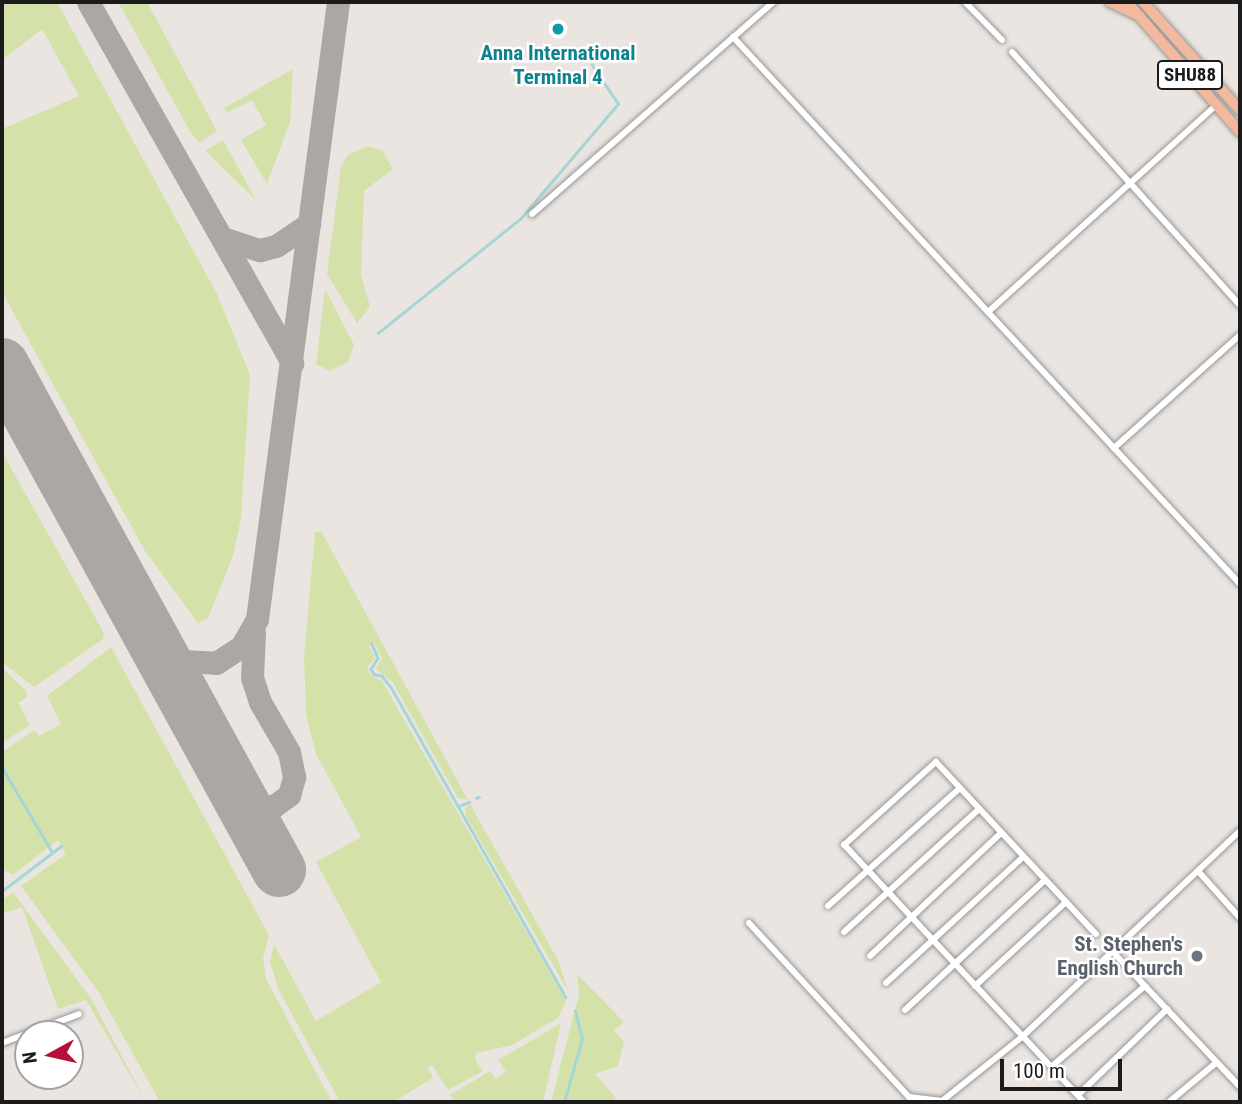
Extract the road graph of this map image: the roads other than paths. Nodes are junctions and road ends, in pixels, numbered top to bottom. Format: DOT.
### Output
graph roads {
  1 [pos="773,2"];
  2 [pos="965,2"];
  3 [pos="1110,2"];
  4 [pos="1127,2"];
  5 [pos="1143,2"];
  6 [pos="1140,16"];
  7 [pos="733,37"];
  8 [pos="1002,40"];
  9 [pos="1012,52"];
  10 [pos="1216,105"];
  11 [pos="1240,110"];
  12 [pos="1240,132"];
  13 [pos="1130,184"];
  14 [pos="531,214"];
  15 [pos="1240,305"];
  16 [pos="988,312"];
  17 [pos="1240,335"];
  18 [pos="1114,448"];
  19 [pos="1240,584"];
  20 [pos="960,788"];
  21 [pos="979,809"];
  22 [pos="1001,833"];
  23 [pos="1239,836"];
  24 [pos="1023,857"];
  25 [pos="867,870"];
  26 [pos="1198,871"];
  27 [pos="1045,880"];
  28 [pos="888,893"];
  29 [pos="1066,902"];
  30 [pos="828,906"];
  31 [pos="912,916"];
  32 [pos="1240,918"];
  33 [pos="749,923"];
  34 [pos="844,932"];
  35 [pos="1096,934"];
  36 [pos="932,941"];
  37 [pos="1112,951"];
  38 [pos="870,956"];
  39 [pos="954,964"];
  40 [pos="886,983"];
  41 [pos="975,986"];
  42 [pos="1145,986"];
  43 [pos="1167,1009"];
  44 [pos="905,1010"];
  45 [pos="79,1014"];
  46 [pos="1021,1037"];
  47 [pos="2,1043"];
  48 [pos="1217,1062"];
  49 [pos="1051,1067"];
  50 [pos="1240,1087"];
  51 [pos="1078,1096"];
  52 [pos="1084,1102"];
  53 [pos="1169,1102"];
  1 -- 7 [label="street"];
  2 -- 8 [label="street"];
  3 -- 6 [label="main road"];
  4 -- 6 [label="main road, SHU88"];
  5 -- 11 [label="main road, SHU88"];
  6 -- 10 [label="main road, SHU88"];
  7 -- 14 [label="street"];
  7 -- 16 [label="street"];
  9 -- 13 [label="street"];
  10 -- 12 [label="main road, SHU88"];
  10 -- 13 [label="street"];
  13 -- 15 [label="street"];
  13 -- 16 [label="street"];
  16 -- 18 [label="street"];
  17 -- 18 [label="street"];
  18 -- 19 [label="street"];
  20 -- 21 [label="street"];
  20 -- 25 [label="street"];
  20 -- 25 [label="street"];
  21 -- 22 [label="street"];
  21 -- 28 [label="street"];
  22 -- 24 [label="street"];
  22 -- 31 [label="street"];
  23 -- 26 [label="street"];
  24 -- 27 [label="street"];
  24 -- 36 [label="street"];
  25 -- 28 [label="street"];
  25 -- 30 [label="street"];
  26 -- 32 [label="street"];
  26 -- 37 [label="street"];
  27 -- 29 [label="street"];
  27 -- 39 [label="street"];
  28 -- 31 [label="street"];
  28 -- 34 [label="street"];
  29 -- 35 [label="street"];
  29 -- 41 [label="street"];
  31 -- 36 [label="street"];
  31 -- 38 [label="street"];
  33 -- 46 [label="street"];
  36 -- 39 [label="street"];
  36 -- 40 [label="street"];
  37 -- 42 [label="street"];
  37 -- 46 [label="street"];
  39 -- 41 [label="street"];
  39 -- 44 [label="street"];
  41 -- 46 [label="street"];
  42 -- 43 [label="street"];
  42 -- 49 [label="street"];
  43 -- 48 [label="street"];
  43 -- 51 [label="street"];
  45 -- 47 [label="street"];
  46 -- 49 [label="street"];
  48 -- 50 [label="street"];
  48 -- 53 [label="street"];
  49 -- 51 [label="street"];
  51 -- 52 [label="street"];
}
